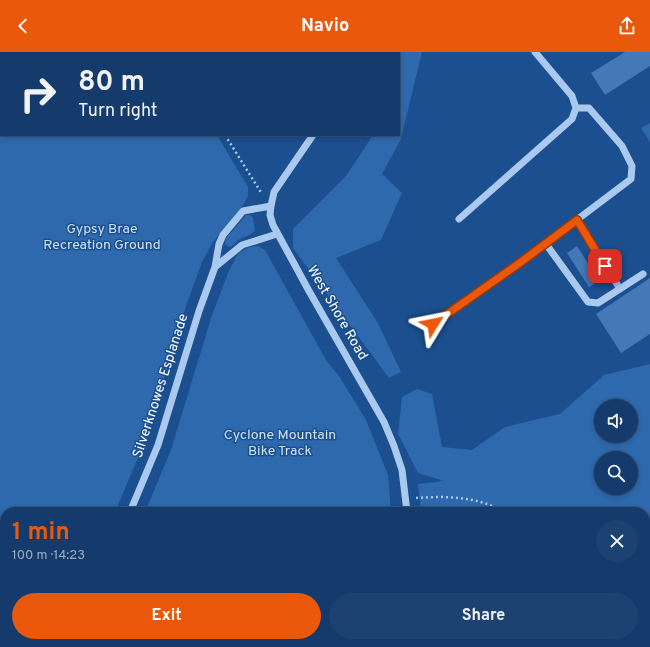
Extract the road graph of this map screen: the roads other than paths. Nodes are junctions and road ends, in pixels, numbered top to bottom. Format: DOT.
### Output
graph roads {
  1 [pos="535,52"];
  2 [pos="576,108"];
  3 [pos="312,136"];
  4 [pos="271,206"];
  5 [pos="460,219"];
  6 [pos="577,220"];
  7 [pos="277,234"];
  8 [pos="546,244"];
  9 [pos="215,267"];
  10 [pos="643,274"];
  11 [pos="620,289"];
  12 [pos="433,324"];
  13 [pos="132,507"];
  14 [pos="407,507"];
  1 -- 2 [label="street"];
  2 -- 5 [label="street"];
  2 -- 6 [label="street"];
  3 -- 4 [label="street, West Shore Road"];
  4 -- 7 [label="street, West Shore Road"];
  4 -- 9 [label="street, Silverknowes Esplanade"];
  6 -- 8 [label="street"];
  6 -- 11 [label="street"];
  7 -- 9 [label="street"];
  7 -- 14 [label="street, West Shore Road"];
  8 -- 11 [label="street"];
  8 -- 12 [label="street"];
  9 -- 13 [label="street, Silverknowes Esplanade"];
  10 -- 11 [label="street"];
}
